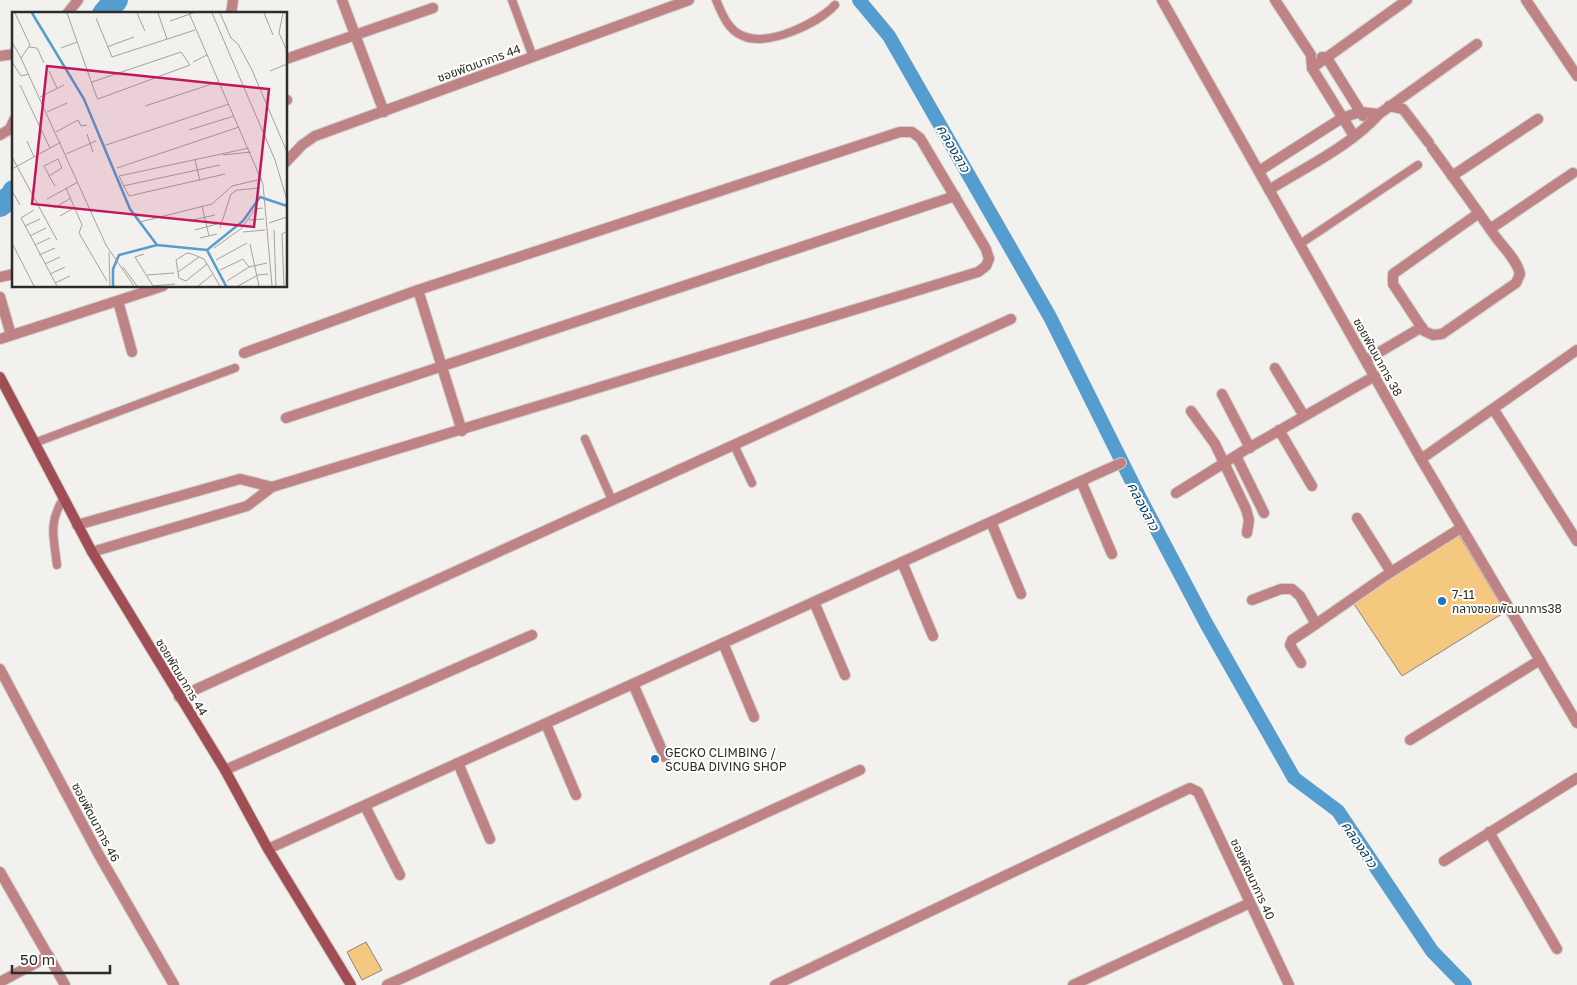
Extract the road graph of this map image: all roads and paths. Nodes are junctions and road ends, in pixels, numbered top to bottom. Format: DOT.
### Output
graph roads {
  1 [pos="78,0"];
  2 [pos="342,0"];
  3 [pos="512,0"];
  4 [pos="689,0"];
  5 [pos="716,0"];
  6 [pos="1162,0"];
  7 [pos="1407,0"];
  8 [pos="1526,0"];
  9 [pos="1280,2"];
  10 [pos="835,5"];
  11 [pos="433,8"];
  12 [pos="69,12"];
  13 [pos="355,35"];
  14 [pos="1477,44"];
  15 [pos="1311,55"];
  16 [pos="534,57"];
  17 [pos="288,58"];
  18 [pos="1326,58"];
  19 [pos="1312,68"];
  20 [pos="1577,76"];
  21 [pos="1389,106"];
  22 [pos="384,112"];
  23 [pos="1360,112"];
  24 [pos="1379,114"];
  25 [pos="1342,118"];
  26 [pos="1538,119"];
  27 [pos="12,124"];
  28 [pos="1369,126"];
  29 [pos="0,136"];
  30 [pos="1354,136"];
  31 [pos="288,160"];
  32 [pos="1418,165"];
  33 [pos="1259,171"];
  34 [pos="1573,173"];
  35 [pos="1452,176"];
  36 [pos="1269,190"];
  37 [pos="955,196"];
  38 [pos="1479,213"];
  39 [pos="1490,229"];
  40 [pos="1300,244"];
  41 [pos="157,288"];
  42 [pos="418,290"];
  43 [pos="0,297"];
  44 [pos="118,300"];
  45 [pos="1011,319"];
  46 [pos="1422,328"];
  47 [pos="11,335"];
  48 [pos="0,339"];
  49 [pos="1577,350"];
  50 [pos="132,352"];
  51 [pos="244,353"];
  52 [pos="1366,360"];
  53 [pos="442,365"];
  54 [pos="235,368"];
  55 [pos="1275,368"];
  56 [pos="1374,376"];
  57 [pos="0,377"];
  58 [pos="1222,394"];
  59 [pos="1494,410"];
  60 [pos="1191,411"];
  61 [pos="1304,416"];
  62 [pos="286,418"];
  63 [pos="1279,430"];
  64 [pos="462,431"];
  65 [pos="585,439"];
  66 [pos="34,444"];
  67 [pos="734,445"];
  68 [pos="1250,448"];
  69 [pos="1236,456"];
  70 [pos="1421,459"];
  71 [pos="1121,463"];
  72 [pos="1225,463"];
  73 [pos="1081,481"];
  74 [pos="752,482"];
  75 [pos="1312,486"];
  76 [pos="272,487"];
  77 [pos="1176,493"];
  78 [pos="63,499"];
  79 [pos="612,500"];
  80 [pos="1264,513"];
  81 [pos="1357,518"];
  82 [pos="991,522"];
  83 [pos="77,525"];
  84 [pos="1461,528"];
  85 [pos="1247,532"];
  86 [pos="1577,541"];
  87 [pos="92,552"];
  88 [pos="1112,554"];
  89 [pos="902,562"];
  90 [pos="57,565"];
  91 [pos="1391,572"];
  92 [pos="1022,594"];
  93 [pos="1252,600"];
  94 [pos="814,602"];
  95 [pos="1316,624"];
  96 [pos="532,635"];
  97 [pos="933,636"];
  98 [pos="723,643"];
  99 [pos="1540,660"];
  100 [pos="1301,662"];
  101 [pos="0,669"];
  102 [pos="844,675"];
  103 [pos="633,684"];
  104 [pos="179,697"];
  105 [pos="754,717"];
  106 [pos="1577,722"];
  107 [pos="546,724"];
  108 [pos="1410,740"];
  109 [pos="665,757"];
  110 [pos="458,764"];
  111 [pos="225,770"];
  112 [pos="860,770"];
  113 [pos="1577,778"];
  114 [pos="576,795"];
  115 [pos="365,806"];
  116 [pos="1490,832"];
  117 [pos="490,839"];
  118 [pos="268,849"];
  119 [pos="1444,860"];
  120 [pos="0,872"];
  121 [pos="400,875"];
  122 [pos="3,884"];
  123 [pos="1250,903"];
  124 [pos="1557,949"];
  125 [pos="49,956"];
  126 [pos="0,982"];
  127 [pos="65,985"];
  128 [pos="174,985"];
  129 [pos="351,985"];
  130 [pos="387,985"];
  131 [pos="775,985"];
  132 [pos="1073,985"];
  133 [pos="1289,985"];
  1 -- 12 [label="street"];
  2 -- 13 [label="street"];
  3 -- 16 [label="lane"];
  4 -- 16 [label="street, ซอยพัฒนาการ 44"];
  5 -- 10 [label="lane"];
  6 -- 33 [label="street, ซอยพัฒนาการ 38"];
  7 -- 18 [label="street"];
  8 -- 20 [label="street"];
  9 -- 15 [label="street"];
  11 -- 13 [label="street"];
  13 -- 17 [label="street"];
  13 -- 22 [label="street"];
  14 -- 21 [label="street"];
  15 -- 18 [label="street"];
  15 -- 19 [label="street"];
  16 -- 22 [label="street, ซอยพัฒนาการ 44"];
  18 -- 19 [label="street"];
  18 -- 23 [label="street"];
  19 -- 25 [label="street"];
  21 -- 24 [label="street"];
  21 -- 35 [label="street"];
  22 -- 31 [label="street, ซอยพัฒนาการ 44"];
  23 -- 24 [label="street"];
  23 -- 25 [label="street"];
  23 -- 28 [label="street"];
  24 -- 28 [label="street"];
  25 -- 30 [label="street"];
  25 -- 33 [label="street"];
  26 -- 35 [label="street"];
  27 -- 29 [label="street"];
  28 -- 30 [label="street"];
  30 -- 36 [label="street"];
  32 -- 40 [label="lane"];
  33 -- 36 [label="street, ซอยพัฒนาการ 38"];
  34 -- 39 [label="street"];
  35 -- 38 [label="street"];
  36 -- 40 [label="street, ซอยพัฒนาการ 38"];
  37 -- 42 [label="street"];
  37 -- 53 [label="street"];
  37 -- 64 [label="street"];
  38 -- 39 [label="street"];
  38 -- 46 [label="street"];
  39 -- 46 [label="street"];
  40 -- 52 [label="street, ซอยพัฒนาการ 38"];
  41 -- 44 [label="street"];
  42 -- 51 [label="street"];
  42 -- 53 [label="street"];
  43 -- 47 [label="street"];
  44 -- 47 [label="street"];
  44 -- 50 [label="street"];
  45 -- 67 [label="street"];
  46 -- 52 [label="street"];
  47 -- 48 [label="street"];
  49 -- 59 [label="street"];
  52 -- 56 [label="street, ซอยพัฒนาการ 38"];
  53 -- 62 [label="street"];
  53 -- 64 [label="street"];
  54 -- 66 [label="lane"];
  55 -- 61 [label="street"];
  56 -- 61 [label="street"];
  56 -- 70 [label="street, ซอยพัฒนาการ 38"];
  57 -- 66 [label="street, ซอยพัฒนาการ 44"];
  58 -- 68 [label="street"];
  59 -- 70 [label="street"];
  59 -- 86 [label="street"];
  60 -- 72 [label="street"];
  61 -- 63 [label="street"];
  63 -- 68 [label="street"];
  63 -- 75 [label="street"];
  64 -- 76 [label="street"];
  65 -- 79 [label="lane"];
  66 -- 78 [label="street, ซอยพัฒนาการ 44"];
  67 -- 74 [label="lane"];
  67 -- 79 [label="street"];
  68 -- 69 [label="street"];
  69 -- 72 [label="street"];
  69 -- 80 [label="street"];
  70 -- 84 [label="street, ซอยพัฒนาการ 38"];
  71 -- 73 [label="street"];
  72 -- 77 [label="street"];
  72 -- 85 [label="street"];
  73 -- 82 [label="street"];
  73 -- 88 [label="street"];
  76 -- 83 [label="street"];
  76 -- 87 [label="street"];
  78 -- 83 [label="street, ซอยพัฒนาการ 44"];
  78 -- 90 [label="lane"];
  79 -- 104 [label="street"];
  81 -- 91 [label="street"];
  82 -- 89 [label="street"];
  82 -- 92 [label="street"];
  83 -- 87 [label="street, ซอยพัฒนาการ 44"];
  84 -- 91 [label="street"];
  84 -- 99 [label="street, ซอยพัฒนาการ 38"];
  87 -- 104 [label="street, ซอยพัฒนาการ 44"];
  89 -- 94 [label="street"];
  89 -- 97 [label="street"];
  91 -- 95 [label="street"];
  93 -- 95 [label="street"];
  94 -- 98 [label="street"];
  94 -- 102 [label="street"];
  95 -- 100 [label="street"];
  96 -- 111 [label="street"];
  98 -- 103 [label="street"];
  98 -- 105 [label="street"];
  99 -- 106 [label="street, ซอยพัฒนาการ 38"];
  99 -- 108 [label="street"];
  101 -- 128 [label="street, ซอยพัฒนาการ 46"];
  103 -- 107 [label="street"];
  103 -- 109 [label="street"];
  104 -- 111 [label="street, ซอยพัฒนาการ 44"];
  107 -- 110 [label="street"];
  107 -- 114 [label="street"];
  110 -- 115 [label="street"];
  110 -- 117 [label="street"];
  111 -- 118 [label="street, ซอยพัฒนาการ 44"];
  112 -- 130 [label="street"];
  113 -- 116 [label="street"];
  115 -- 118 [label="street"];
  115 -- 121 [label="street"];
  116 -- 119 [label="street"];
  116 -- 124 [label="street"];
  118 -- 129 [label="street, ซอยพัฒนาการ 44"];
  120 -- 122 [label="street"];
  122 -- 125 [label="street"];
  123 -- 131 [label="street, ซอยพัฒนาการ 40"];
  123 -- 132 [label="street"];
  123 -- 133 [label="street, ซอยพัฒนาการ 40"];
  125 -- 126 [label="street"];
  125 -- 127 [label="street"];
}
